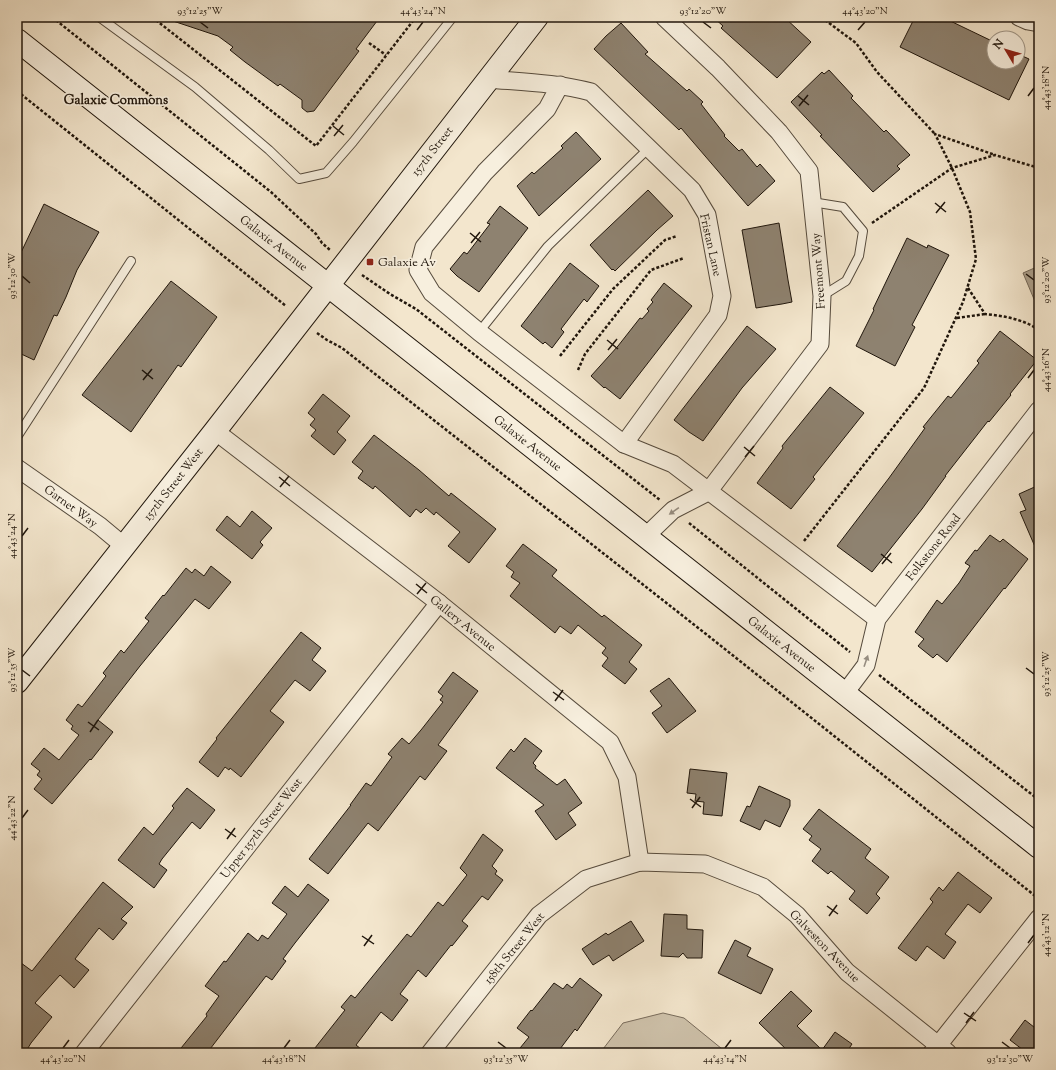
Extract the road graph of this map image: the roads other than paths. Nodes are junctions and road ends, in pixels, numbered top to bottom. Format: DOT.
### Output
graph roads {
  1 [pos="100,17"];
  2 [pos="453,17"];
  3 [pos="537,17"];
  4 [pos="664,17"];
  5 [pos="1019,17"];
  6 [pos="1039,23"];
  7 [pos="17,40"];
  8 [pos="488,79"];
  9 [pos="560,85"];
  10 [pos="649,148"];
  11 [pos="812,202"];
  12 [pos="131,261"];
  13 [pos="328,286"];
  14 [pos="822,296"];
  15 [pos="479,332"];
  16 [pos="1039,410"];
  17 [pos="215,431"];
  18 [pos="17,437"];
  19 [pos="624,444"];
  20 [pos="17,468"];
  21 [pos="708,492"];
  22 [pos="646,536"];
  23 [pos="124,546"];
  24 [pos="438,603"];
  25 [pos="877,619"];
  26 [pos="17,682"];
  27 [pos="845,693"];
  28 [pos="1039,847"];
  29 [pos="640,862"];
  30 [pos="1039,918"];
  31 [pos="939,1050"];
  32 [pos="84,1053"];
  33 [pos="430,1053"];
  1 -- 2 [label="lane"];
  3 -- 8 [label="street, 157th Street"];
  4 -- 11 [label="street, Freemont Way"];
  5 -- 6 [label="street"];
  7 -- 13 [label="street, Galaxie Avenue"];
  8 -- 9 [label="street, Fristan Lane"];
  8 -- 13 [label="street, 157th Street"];
  9 -- 10 [label="street, Fristan Lane"];
  9 -- 15 [label="street"];
  10 -- 15 [label="lane"];
  10 -- 19 [label="street, Fristan Lane"];
  11 -- 14 [label="street, Freemont Way"];
  11 -- 14 [label="lane"];
  12 -- 18 [label="lane"];
  13 -- 17 [label="street, 157th Street West"];
  13 -- 22 [label="street, Galaxie Avenue"];
  14 -- 21 [label="street, Freemont Way"];
  15 -- 19 [label="street"];
  16 -- 25 [label="street, Folkstone Road"];
  17 -- 23 [label="street, 157th Street West"];
  17 -- 24 [label="street, Gallery Avenue"];
  19 -- 21 [label="street"];
  20 -- 23 [label="street, Garnet Way"];
  21 -- 22 [label="street, Freemont Way"];
  21 -- 25 [label="street"];
  22 -- 27 [label="street, Galaxie Avenue"];
  23 -- 26 [label="street, 157th Street West"];
  24 -- 29 [label="street, Gallery Avenue"];
  24 -- 32 [label="street, Upper 157th Street West"];
  27 -- 25 [label="street, Folkstone Road, one-way"];
  27 -- 28 [label="street, Galaxie Avenue"];
  29 -- 31 [label="street, Galveston Avenue"];
  29 -- 33 [label="street, 158th Street West"];
  30 -- 31 [label="street"];
}
